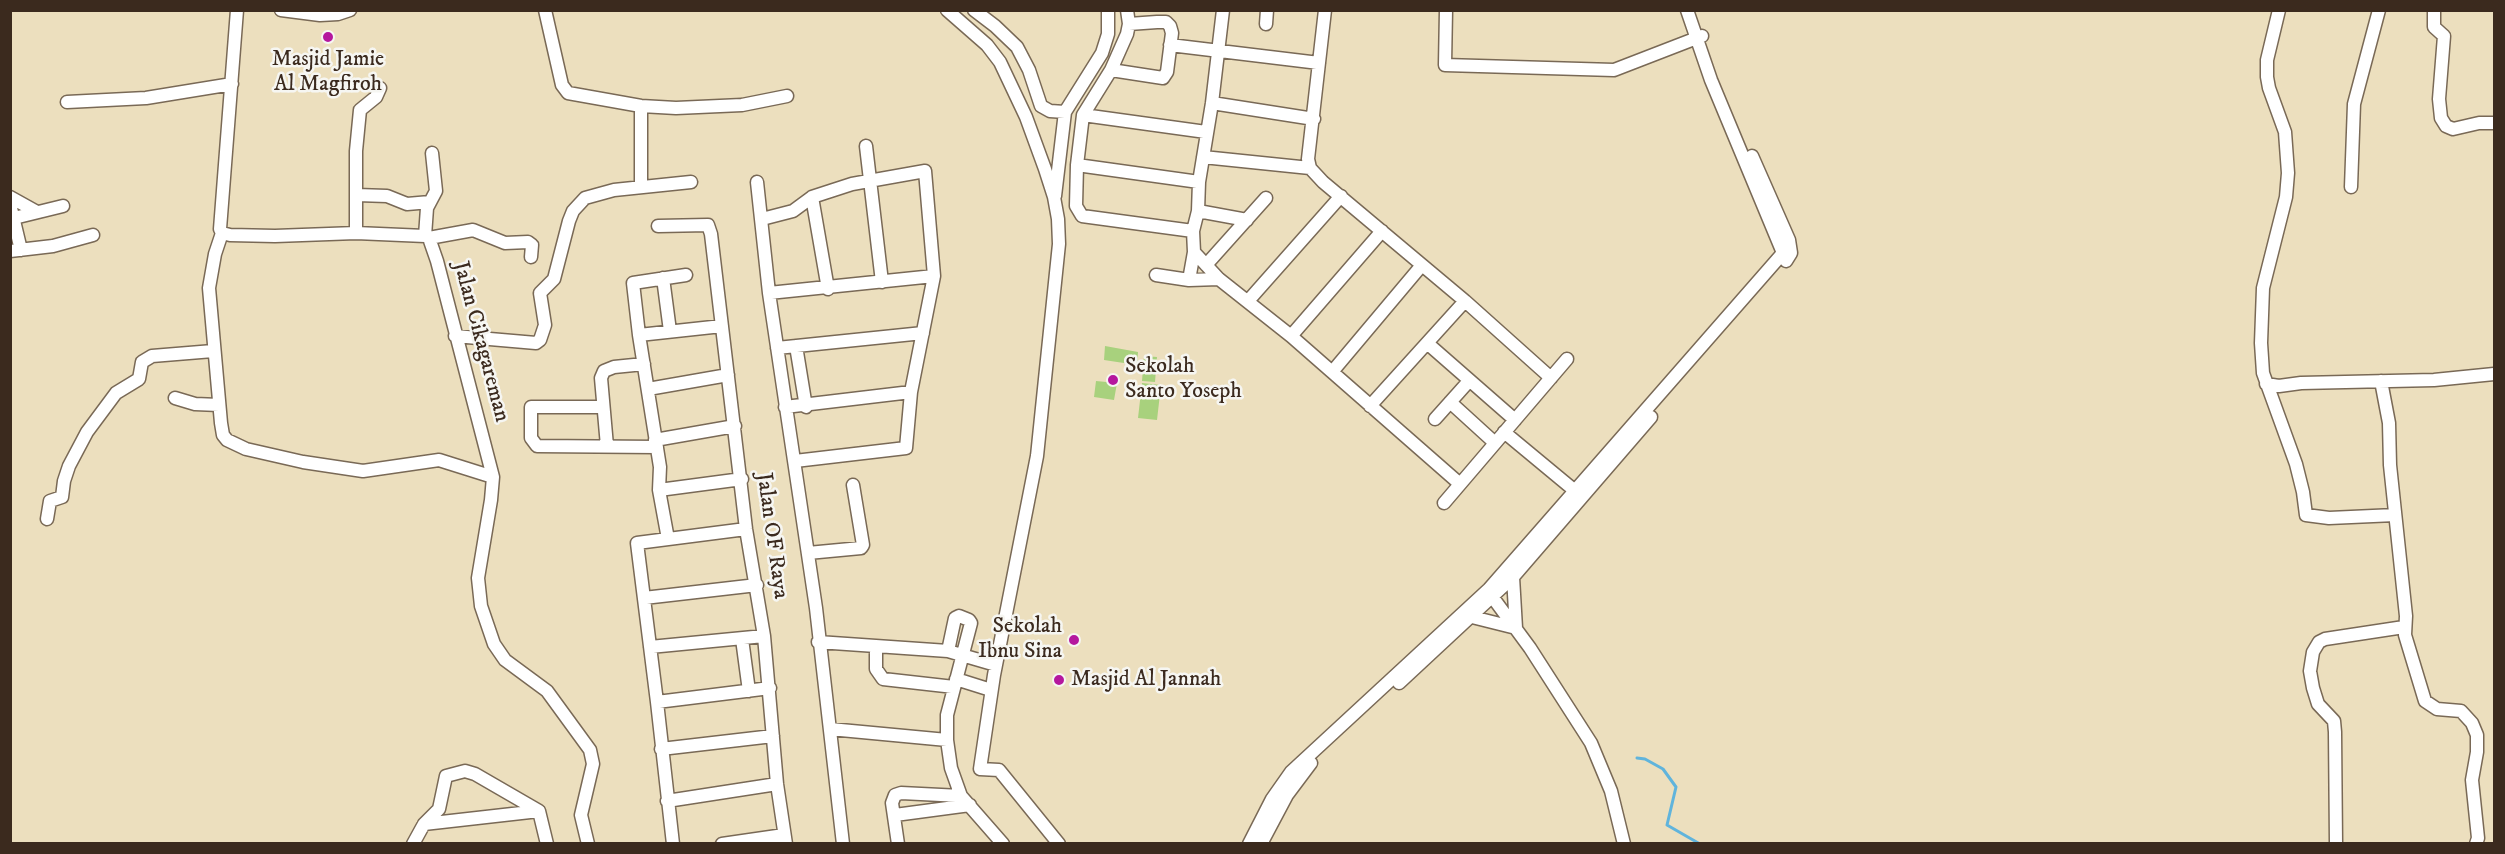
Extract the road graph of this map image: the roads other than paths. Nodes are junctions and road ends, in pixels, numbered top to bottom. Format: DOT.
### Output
graph roads {
  1 [pos="237,10"];
  2 [pos="282,10"];
  3 [pos="350,10"];
  4 [pos="545,10"];
  5 [pos="947,10"];
  6 [pos="974,10"];
  7 [pos="1108,10"];
  8 [pos="1127,10"];
  9 [pos="1223,10"];
  10 [pos="1267,10"];
  11 [pos="1325,10"];
  12 [pos="1446,10"];
  13 [pos="1687,10"];
  14 [pos="1693,10"];
  15 [pos="2279,10"];
  16 [pos="2379,10"];
  17 [pos="2434,10"];
  18 [pos="1129,24"];
  19 [pos="1266,24"];
  20 [pos="1699,37"];
  21 [pos="1170,45"];
  22 [pos="1217,50"];
  23 [pos="1319,63"];
  24 [pos="1111,70"];
  25 [pos="232,84"];
  26 [pos="380,88"];
  27 [pos="787,96"];
  28 [pos="67,102"];
  29 [pos="1212,103"];
  30 [pos="641,106"];
  31 [pos="1065,112"];
  32 [pos="1083,115"];
  33 [pos="1314,119"];
  34 [pos="2494,123"];
  35 [pos="1206,132"];
  36 [pos="866,146"];
  37 [pos="432,153"];
  38 [pos="1203,157"];
  39 [pos="1077,165"];
  40 [pos="1310,168"];
  41 [pos="869,180"];
  42 [pos="691,182"];
  43 [pos="757,182"];
  44 [pos="1199,182"];
  45 [pos="641,186"];
  46 [pos="2352,187"];
  47 [pos="357,195"];
  48 [pos="1341,196"];
  49 [pos="10,197"];
  50 [pos="812,197"];
  51 [pos="1054,197"];
  52 [pos="1266,198"];
  53 [pos="430,202"];
  54 [pos="10,204"];
  55 [pos="63,206"];
  56 [pos="1198,211"];
  57 [pos="37,212"];
  58 [pos="14,218"];
  59 [pos="762,219"];
  60 [pos="1247,220"];
  61 [pos="658,226"];
  62 [pos="1193,231"];
  63 [pos="1382,231"];
  64 [pos="222,233"];
  65 [pos="356,233"];
  66 [pos="93,235"];
  67 [pos="427,237"];
  68 [pos="16,250"];
  69 [pos="1194,252"];
  70 [pos="531,257"];
  71 [pos="1206,265"];
  72 [pos="1422,265"];
  73 [pos="686,275"];
  74 [pos="1156,275"];
  75 [pos="934,276"];
  76 [pos="663,278"];
  77 [pos="1219,279"];
  78 [pos="1189,280"];
  79 [pos="882,282"];
  80 [pos="828,289"];
  81 [pos="769,293"];
  82 [pos="1248,301"];
  83 [pos="1465,301"];
  84 [pos="722,326"];
  85 [pos="670,331"];
  86 [pos="923,333"];
  87 [pos="639,335"];
  88 [pos="455,336"];
  89 [pos="1291,336"];
  90 [pos="1427,343"];
  91 [pos="796,346"];
  92 [pos="777,348"];
  93 [pos="213,351"];
  94 [pos="1567,359"];
  95 [pos="644,364"];
  96 [pos="1332,372"];
  97 [pos="2494,374"];
  98 [pos="728,375"];
  99 [pos="1551,378"];
  100 [pos="1469,381"];
  101 [pos="2381,381"];
  102 [pos="2266,384"];
  103 [pos="648,389"];
  104 [pos="911,392"];
  105 [pos="175,398"];
  106 [pos="1450,402"];
  107 [pos="219,405"];
  108 [pos="806,406"];
  109 [pos="1370,406"];
  110 [pos="603,407"];
  111 [pos="785,407"];
  112 [pos="1435,419"];
  113 [pos="1515,420"];
  114 [pos="735,426"];
  115 [pos="1504,432"];
  116 [pos="656,443"];
  117 [pos="1495,443"];
  118 [pos="607,446"];
  119 [pos="795,461"];
  120 [pos="493,477"];
  121 [pos="742,479"];
  122 [pos="1460,484"];
  123 [pos="853,485"];
  124 [pos="658,490"];
  125 [pos="1579,494"];
  126 [pos="1444,503"];
  127 [pos="2395,515"];
  128 [pos="47,519"];
  129 [pos="747,529"];
  130 [pos="668,539"];
  131 [pos="808,553"];
  132 [pos="1513,577"];
  133 [pos="756,585"];
  134 [pos="1490,594"];
  135 [pos="644,598"];
  136 [pos="1472,617"];
  137 [pos="2404,627"];
  138 [pos="1516,628"];
  139 [pos="764,636"];
  140 [pos="742,639"];
  141 [pos="818,642"];
  142 [pos="650,647"];
  143 [pos="876,647"];
  144 [pos="948,651"];
  145 [pos="961,656"];
  146 [pos="996,665"];
  147 [pos="955,683"];
  148 [pos="770,688"];
  149 [pos="991,690"];
  150 [pos="749,691"];
  151 [pos="657,702"];
  152 [pos="830,729"];
  153 [pos="773,736"];
  154 [pos="946,740"];
  155 [pos="661,749"];
  156 [pos="777,784"];
  157 [pos="961,796"];
  158 [pos="667,801"];
  159 [pos="970,805"];
  160 [pos="539,811"];
  161 [pos="895,814"];
  162 [pos="424,824"];
  163 [pos="785,839"];
  164 [pos="413,843"];
  165 [pos="547,843"];
  166 [pos="588,843"];
  167 [pos="673,843"];
  168 [pos="729,843"];
  169 [pos="843,843"];
  170 [pos="898,843"];
  171 [pos="1003,843"];
  172 [pos="1059,843"];
  173 [pos="1249,843"];
  174 [pos="1261,843"];
  175 [pos="1624,843"];
  176 [pos="2336,843"];
  177 [pos="2476,843"];
  1 -- 25 [label="street"];
  2 -- 3 [label="street"];
  4 -- 30 [label="street"];
  5 -- 51 [label="street"];
  6 -- 31 [label="street"];
  7 -- 31 [label="street"];
  8 -- 18 [label="street"];
  9 -- 22 [label="street"];
  10 -- 19 [label="street"];
  11 -- 23 [label="street"];
  12 -- 20 [label="street"];
  13 -- 20 [label="street"];
  14 -- 20 [label="street"];
  15 -- 102 [label="street"];
  16 -- 46 [label="street"];
  17 -- 34 [label="street"];
  18 -- 21 [label="street"];
  18 -- 24 [label="street"];
  20 -- 125 [label="street"];
  21 -- 22 [label="street"];
  21 -- 24 [label="street"];
  22 -- 23 [label="street"];
  22 -- 29 [label="street"];
  23 -- 33 [label="street"];
  24 -- 32 [label="street"];
  25 -- 28 [label="street"];
  25 -- 64 [label="street"];
  26 -- 47 [label="street"];
  27 -- 30 [label="street"];
  29 -- 33 [label="street"];
  29 -- 35 [label="street"];
  30 -- 45 [label="street"];
  31 -- 51 [label="street"];
  32 -- 35 [label="street"];
  32 -- 39 [label="street"];
  33 -- 40 [label="street"];
  35 -- 38 [label="street"];
  36 -- 41 [label="street"];
  37 -- 53 [label="street"];
  38 -- 40 [label="street"];
  38 -- 44 [label="street"];
  39 -- 44 [label="street"];
  39 -- 62 [label="street"];
  40 -- 48 [label="street"];
  41 -- 50 [label="street"];
  41 -- 75 [label="street"];
  41 -- 79 [label="street"];
  42 -- 45 [label="street"];
  43 -- 59 [label="street"];
  44 -- 56 [label="street"];
  45 -- 88 [label="street"];
  47 -- 53 [label="street"];
  47 -- 65 [label="street"];
  48 -- 63 [label="street"];
  48 -- 82 [label="street"];
  49 -- 57 [label="street"];
  50 -- 59 [label="street"];
  50 -- 80 [label="street"];
  51 -- 146 [label="street"];
  52 -- 60 [label="street"];
  53 -- 67 [label="street"];
  54 -- 58 [label="street"];
  55 -- 57 [label="street"];
  56 -- 60 [label="street"];
  56 -- 62 [label="street"];
  57 -- 58 [label="street"];
  58 -- 68 [label="street"];
  59 -- 81 [label="street"];
  60 -- 71 [label="street"];
  61 -- 84 [label="street, Jalan OF Raya"];
  62 -- 69 [label="street"];
  63 -- 72 [label="street"];
  63 -- 89 [label="street"];
  64 -- 65 [label="street"];
  64 -- 93 [label="street"];
  65 -- 67 [label="street"];
  66 -- 68 [label="street"];
  67 -- 70 [label="street"];
  67 -- 88 [label="street, Jalan Cikagareman"];
  69 -- 71 [label="street"];
  69 -- 78 [label="street"];
  71 -- 77 [label="street"];
  72 -- 83 [label="street"];
  72 -- 96 [label="street"];
  73 -- 76 [label="street"];
  74 -- 78 [label="street"];
  75 -- 79 [label="street"];
  75 -- 86 [label="street"];
  76 -- 85 [label="street"];
  76 -- 87 [label="street"];
  77 -- 78 [label="street"];
  77 -- 82 [label="street"];
  79 -- 80 [label="street"];
  80 -- 81 [label="street"];
  81 -- 92 [label="street"];
  82 -- 89 [label="street"];
  83 -- 90 [label="street"];
  83 -- 99 [label="street"];
  84 -- 85 [label="street"];
  84 -- 98 [label="street, Jalan OF Raya"];
  85 -- 87 [label="street"];
  86 -- 91 [label="street"];
  86 -- 104 [label="street"];
  87 -- 95 [label="street"];
  88 -- 120 [label="street, Jalan Cikagareman"];
  89 -- 96 [label="street"];
  90 -- 100 [label="street"];
  90 -- 109 [label="street"];
  91 -- 92 [label="street"];
  91 -- 108 [label="street"];
  92 -- 111 [label="street"];
  93 -- 107 [label="street"];
  93 -- 128 [label="street"];
  94 -- 99 [label="street"];
  95 -- 103 [label="street"];
  95 -- 110 [label="street"];
  96 -- 109 [label="street"];
  97 -- 101 [label="street"];
  98 -- 103 [label="street"];
  98 -- 114 [label="street, Jalan OF Raya"];
  99 -- 113 [label="street"];
  100 -- 106 [label="street"];
  100 -- 113 [label="street"];
  101 -- 102 [label="street"];
  101 -- 127 [label="street"];
  102 -- 127 [label="street"];
  103 -- 116 [label="street"];
  104 -- 108 [label="street"];
  104 -- 119 [label="street"];
  105 -- 107 [label="street"];
  106 -- 112 [label="street"];
  106 -- 117 [label="street"];
  107 -- 120 [label="street"];
  108 -- 111 [label="street"];
  109 -- 122 [label="street"];
  110 -- 118 [label="street"];
  110 -- 118 [label="street"];
  111 -- 119 [label="street"];
  113 -- 115 [label="street"];
  114 -- 116 [label="street"];
  114 -- 121 [label="street, Jalan OF Raya"];
  115 -- 117 [label="street"];
  115 -- 125 [label="street"];
  116 -- 118 [label="street"];
  116 -- 124 [label="street"];
  117 -- 122 [label="street"];
  119 -- 131 [label="street"];
  120 -- 166 [label="street, Jalan Cikagareman"];
  121 -- 124 [label="street"];
  121 -- 129 [label="street, Jalan OF Raya"];
  122 -- 126 [label="street"];
  123 -- 131 [label="street"];
  124 -- 130 [label="street"];
  125 -- 132 [label="street"];
  125 -- 134 [label="street"];
  127 -- 137 [label="street"];
  129 -- 130 [label="street"];
  129 -- 133 [label="street, Jalan OF Raya"];
  130 -- 135 [label="street"];
  131 -- 141 [label="street"];
  132 -- 134 [label="street"];
  132 -- 138 [label="street"];
  133 -- 135 [label="street"];
  133 -- 139 [label="street, Jalan OF Raya"];
  134 -- 136 [label="street"];
  134 -- 138 [label="street"];
  134 -- 173 [label="street"];
  135 -- 142 [label="street"];
  136 -- 138 [label="street"];
  136 -- 174 [label="street"];
  137 -- 176 [label="street"];
  137 -- 177 [label="street"];
  138 -- 175 [label="street"];
  139 -- 140 [label="street"];
  139 -- 148 [label="street, Jalan OF Raya"];
  140 -- 142 [label="street"];
  140 -- 150 [label="street"];
  141 -- 143 [label="street"];
  141 -- 152 [label="street"];
  142 -- 151 [label="street"];
  143 -- 144 [label="street"];
  143 -- 147 [label="street"];
  144 -- 145 [label="street"];
  144 -- 145 [label="street"];
  145 -- 146 [label="street"];
  145 -- 147 [label="street"];
  146 -- 149 [label="street"];
  147 -- 149 [label="street"];
  147 -- 154 [label="street"];
  148 -- 150 [label="street"];
  148 -- 153 [label="street, Jalan OF Raya"];
  149 -- 172 [label="street"];
  150 -- 151 [label="street"];
  151 -- 155 [label="street"];
  152 -- 154 [label="street"];
  152 -- 169 [label="street"];
  153 -- 155 [label="street"];
  153 -- 156 [label="street, Jalan OF Raya"];
  154 -- 157 [label="street"];
  155 -- 158 [label="street"];
  156 -- 158 [label="street"];
  156 -- 163 [label="street, Jalan OF Raya"];
  157 -- 159 [label="street"];
  157 -- 161 [label="street"];
  158 -- 167 [label="street"];
  159 -- 161 [label="street"];
  159 -- 171 [label="street"];
  160 -- 162 [label="street"];
  160 -- 162 [label="street"];
  160 -- 165 [label="street"];
  161 -- 170 [label="street"];
  162 -- 164 [label="street"];
  163 -- 168 [label="street"];
}
